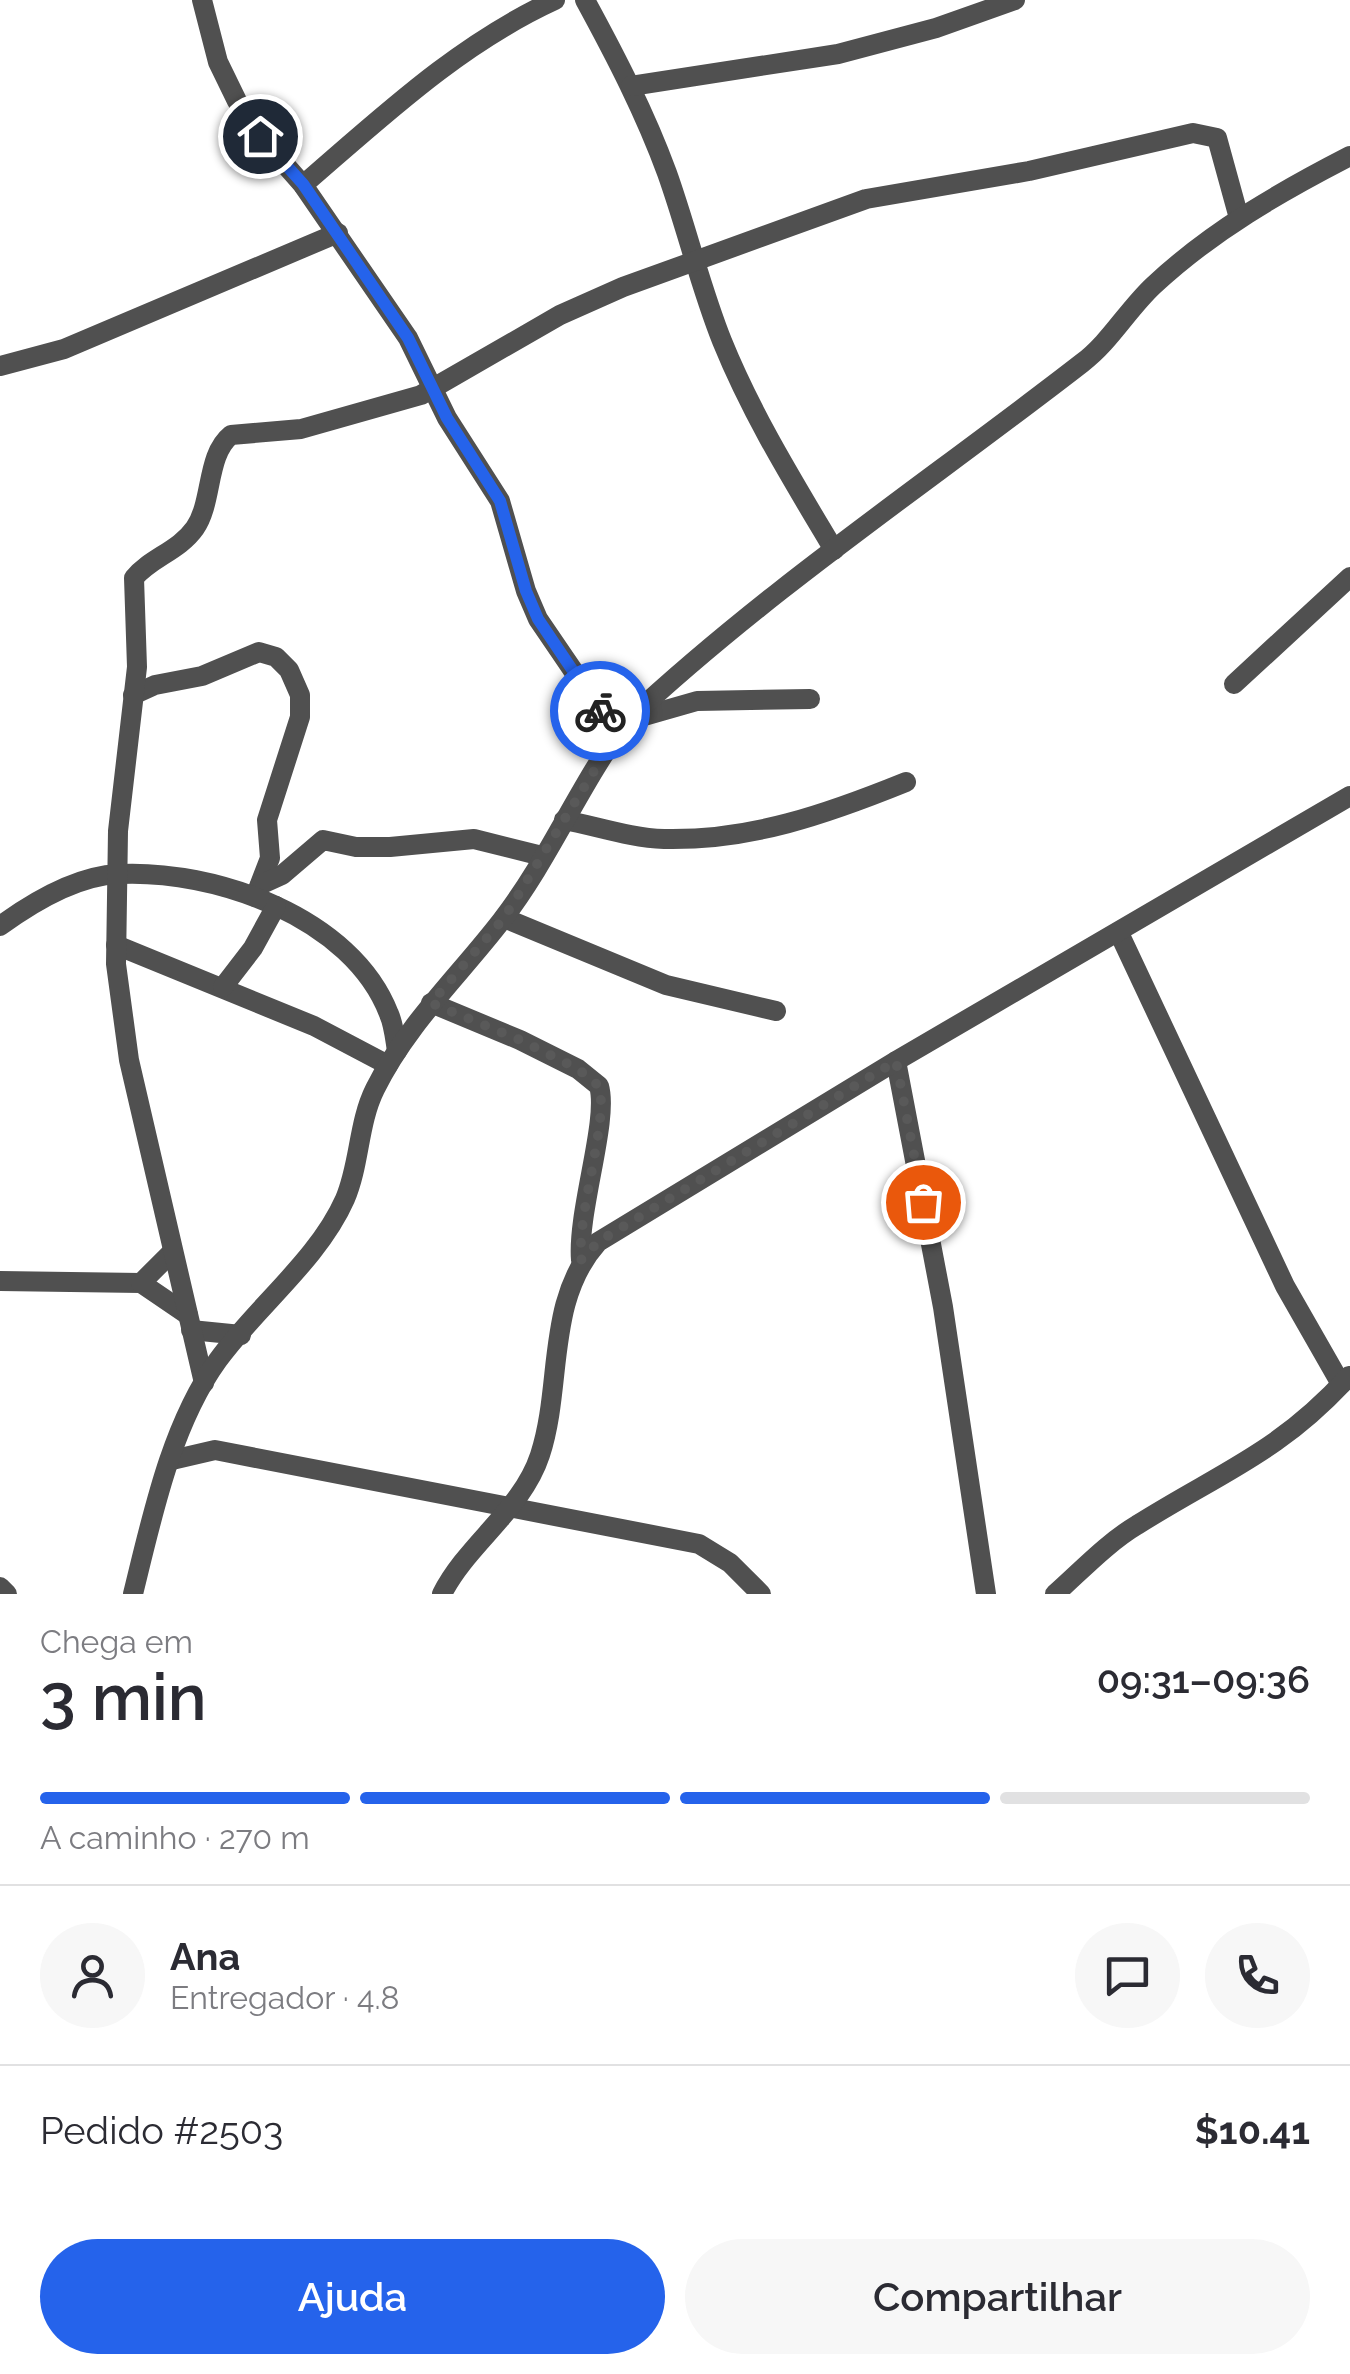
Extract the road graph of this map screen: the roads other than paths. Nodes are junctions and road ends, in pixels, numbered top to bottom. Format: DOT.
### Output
graph roads {
  1 [pos="202,0"];
  2 [pos="555,0"];
  3 [pos="586,0"];
  4 [pos="1015,0"];
  5 [pos="631,86"];
  6 [pos="1350,156"];
  7 [pos="303,184"];
  8 [pos="1239,218"];
  9 [pos="338,233"];
  10 [pos="692,263"];
  11 [pos="0,366"];
  12 [pos="436,388"];
  13 [pos="834,550"];
  14 [pos="1350,577"];
  15 [pos="137,668"];
  16 [pos="1234,684"];
  17 [pos="155,685"];
  18 [pos="133,695"];
  19 [pos="810,698"];
  20 [pos="622,728"];
  21 [pos="906,782"];
  22 [pos="1350,796"];
  23 [pos="564,820"];
  24 [pos="542,856"];
  25 [pos="116,874"];
  26 [pos="257,891"];
  27 [pos="276,906"];
  28 [pos="504,918"];
  29 [pos="0,926"];
  30 [pos="1118,933"];
  31 [pos="116,945"];
  32 [pos="224,987"];
  33 [pos="424,1011"];
  34 [pos="776,1011"];
  35 [pos="390,1014"];
  36 [pos="392,1058"];
  37 [pos="896,1061"];
  38 [pos="172,1252"];
  39 [pos="581,1260"];
  40 [pos="0,1281"];
  41 [pos="141,1283"];
  42 [pos="189,1323"];
  43 [pos="241,1334"];
  44 [pos="1346,1379"];
  45 [pos="204,1382"];
  46 [pos="184,1424"];
  47 [pos="215,1450"];
  48 [pos="172,1460"];
  49 [pos="508,1509"];
  50 [pos="133,1594"];
  51 [pos="442,1594"];
  52 [pos="762,1594"];
  53 [pos="986,1594"];
  54 [pos="1055,1594"];
  1 -- 7 [label="street"];
  2 -- 7 [label="street"];
  3 -- 5 [label="street"];
  4 -- 5 [label="street"];
  5 -- 10 [label="street"];
  6 -- 8 [label="street"];
  7 -- 9 [label="street"];
  8 -- 10 [label="street"];
  8 -- 13 [label="street"];
  9 -- 11 [label="street"];
  9 -- 12 [label="street"];
  10 -- 12 [label="street"];
  10 -- 13 [label="street"];
  12 -- 15 [label="street"];
  12 -- 20 [label="street"];
  13 -- 20 [label="street"];
  14 -- 16 [label="street"];
  15 -- 17 [label="street"];
  15 -- 18 [label="street"];
  17 -- 18 [label="street"];
  17 -- 26 [label="street"];
  18 -- 25 [label="street"];
  19 -- 20 [label="street"];
  20 -- 23 [label="street"];
  21 -- 23 [label="street"];
  22 -- 30 [label="street"];
  23 -- 24 [label="street"];
  24 -- 26 [label="street"];
  24 -- 28 [label="street"];
  25 -- 26 [label="street"];
  25 -- 29 [label="street"];
  25 -- 31 [label="street"];
  26 -- 27 [label="street"];
  27 -- 32 [label="street"];
  27 -- 35 [label="street"];
  28 -- 33 [label="street"];
  28 -- 34 [label="street"];
  30 -- 37 [label="street"];
  30 -- 44 [label="street"];
  31 -- 32 [label="street"];
  31 -- 38 [label="street"];
  32 -- 36 [label="street"];
  33 -- 35 [label="street"];
  33 -- 36 [label="street"];
  33 -- 39 [label="street"];
  35 -- 36 [label="street"];
  36 -- 43 [label="street"];
  37 -- 39 [label="street"];
  37 -- 53 [label="street"];
  38 -- 41 [label="street"];
  38 -- 42 [label="street"];
  39 -- 49 [label="street"];
  40 -- 41 [label="street"];
  41 -- 42 [label="street"];
  42 -- 43 [label="street"];
  42 -- 45 [label="street"];
  43 -- 45 [label="street"];
  44 -- 54 [label="street"];
  45 -- 46 [label="street"];
  46 -- 47 [label="street"];
  46 -- 48 [label="street"];
  47 -- 48 [label="street"];
  47 -- 49 [label="street"];
  48 -- 50 [label="street"];
  49 -- 51 [label="street"];
  49 -- 52 [label="street"];
}
